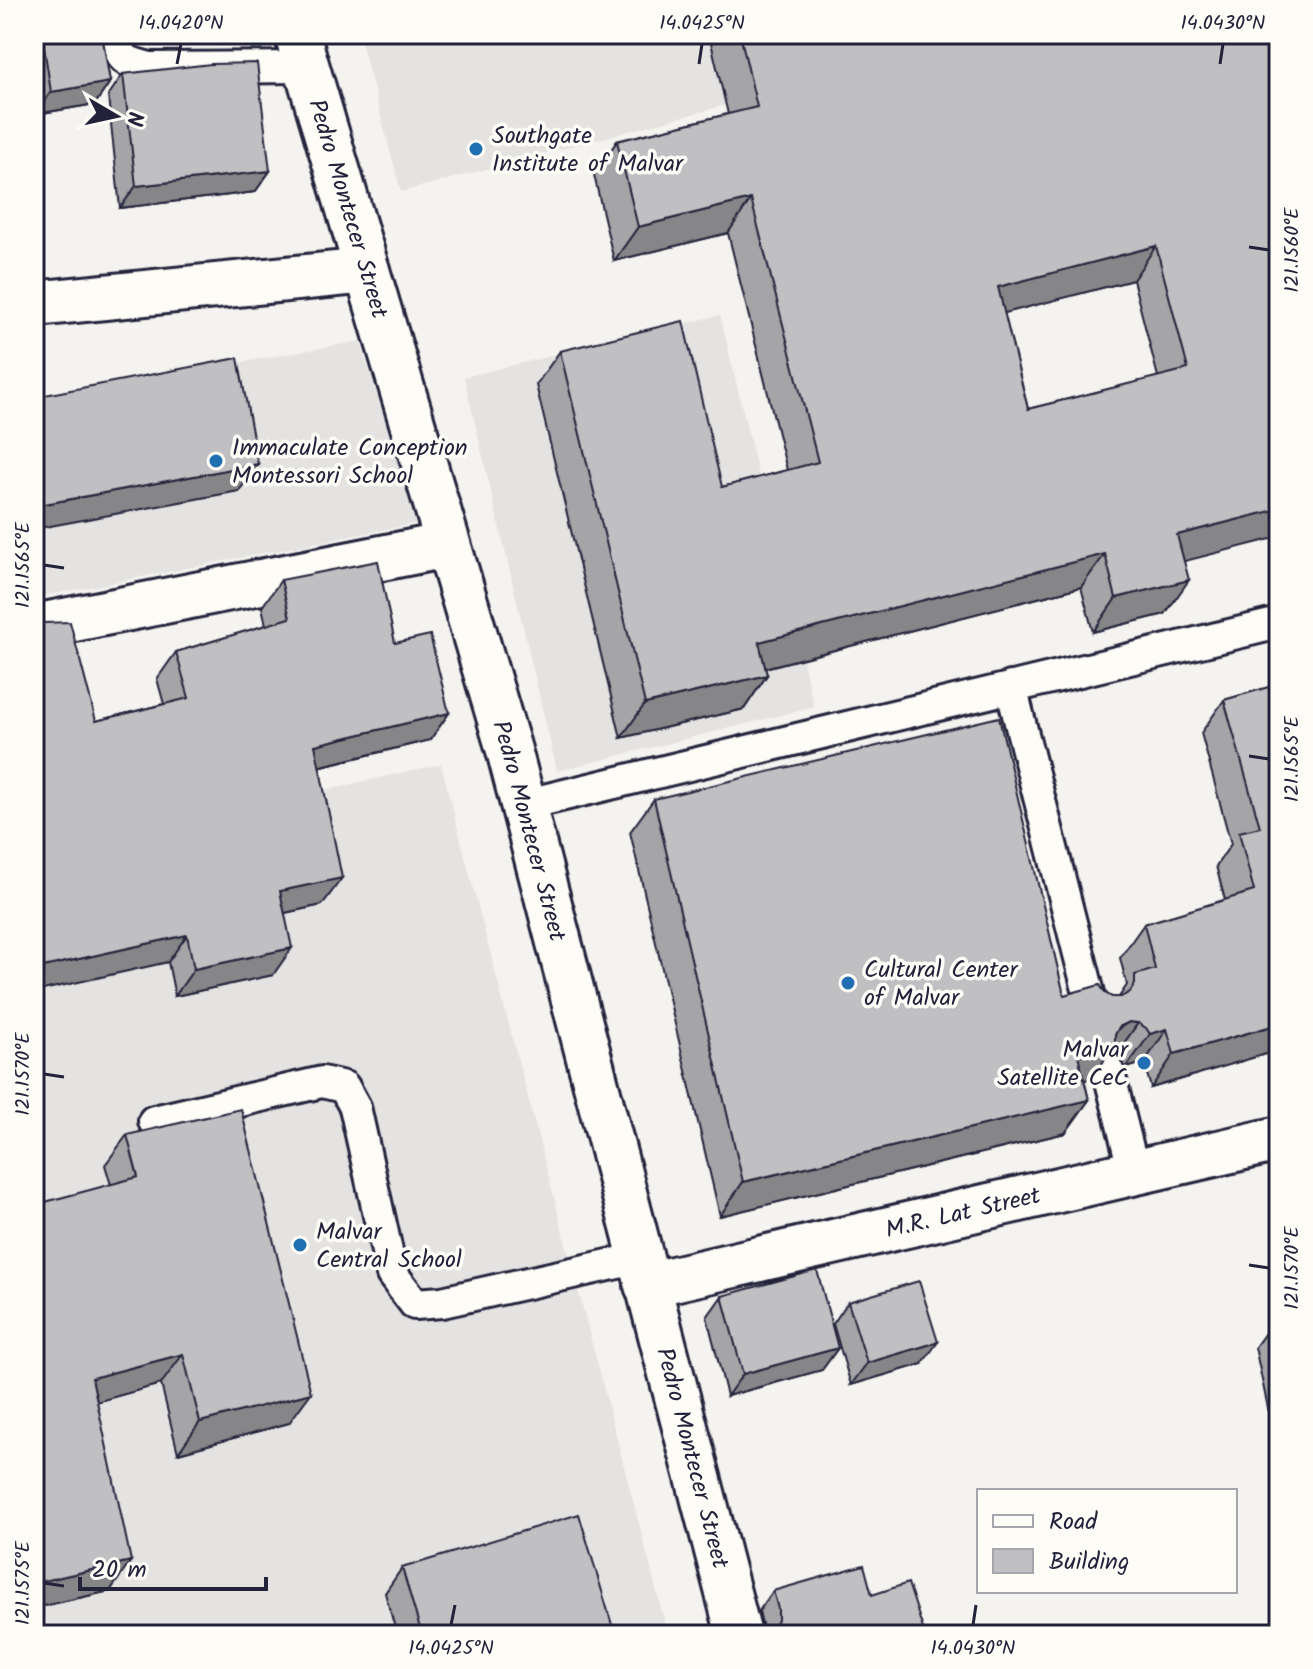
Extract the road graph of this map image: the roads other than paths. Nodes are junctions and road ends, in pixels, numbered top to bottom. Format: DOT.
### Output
graph roads {
  1 [pos="115,34"];
  2 [pos="301,51"];
  3 [pos="367,271"];
  4 [pos="34,304"];
  5 [pos="447,545"];
  6 [pos="1279,623"];
  7 [pos="34,627"];
  8 [pos="1011,687"];
  9 [pos="523,805"];
  10 [pos="1094,1013"];
  11 [pos="1109,1073"];
  12 [pos="154,1121"];
  13 [pos="1279,1139"];
  14 [pos="1134,1172"];
  15 [pos="644,1271"];
  16 [pos="739,1635"];
  1 -- 2 [label="lane"];
  2 -- 3 [label="main road, Pedro Montecer Street"];
  3 -- 4 [label="main road"];
  3 -- 5 [label="main road, Pedro Montecer Street"];
  5 -- 7 [label="main road"];
  5 -- 9 [label="main road, Pedro Montecer Street"];
  6 -- 8 [label="lane"];
  8 -- 9 [label="lane"];
  8 -- 10 [label="lane"];
  9 -- 15 [label="main road, Pedro Montecer Street"];
  11 -- 14 [label="lane"];
  12 -- 15 [label="lane"];
  13 -- 14 [label="main road, M.R. Lat Street"];
  14 -- 15 [label="main road, M.R. Lat Street"];
  15 -- 16 [label="main road, Pedro Montecer Street"];
}
